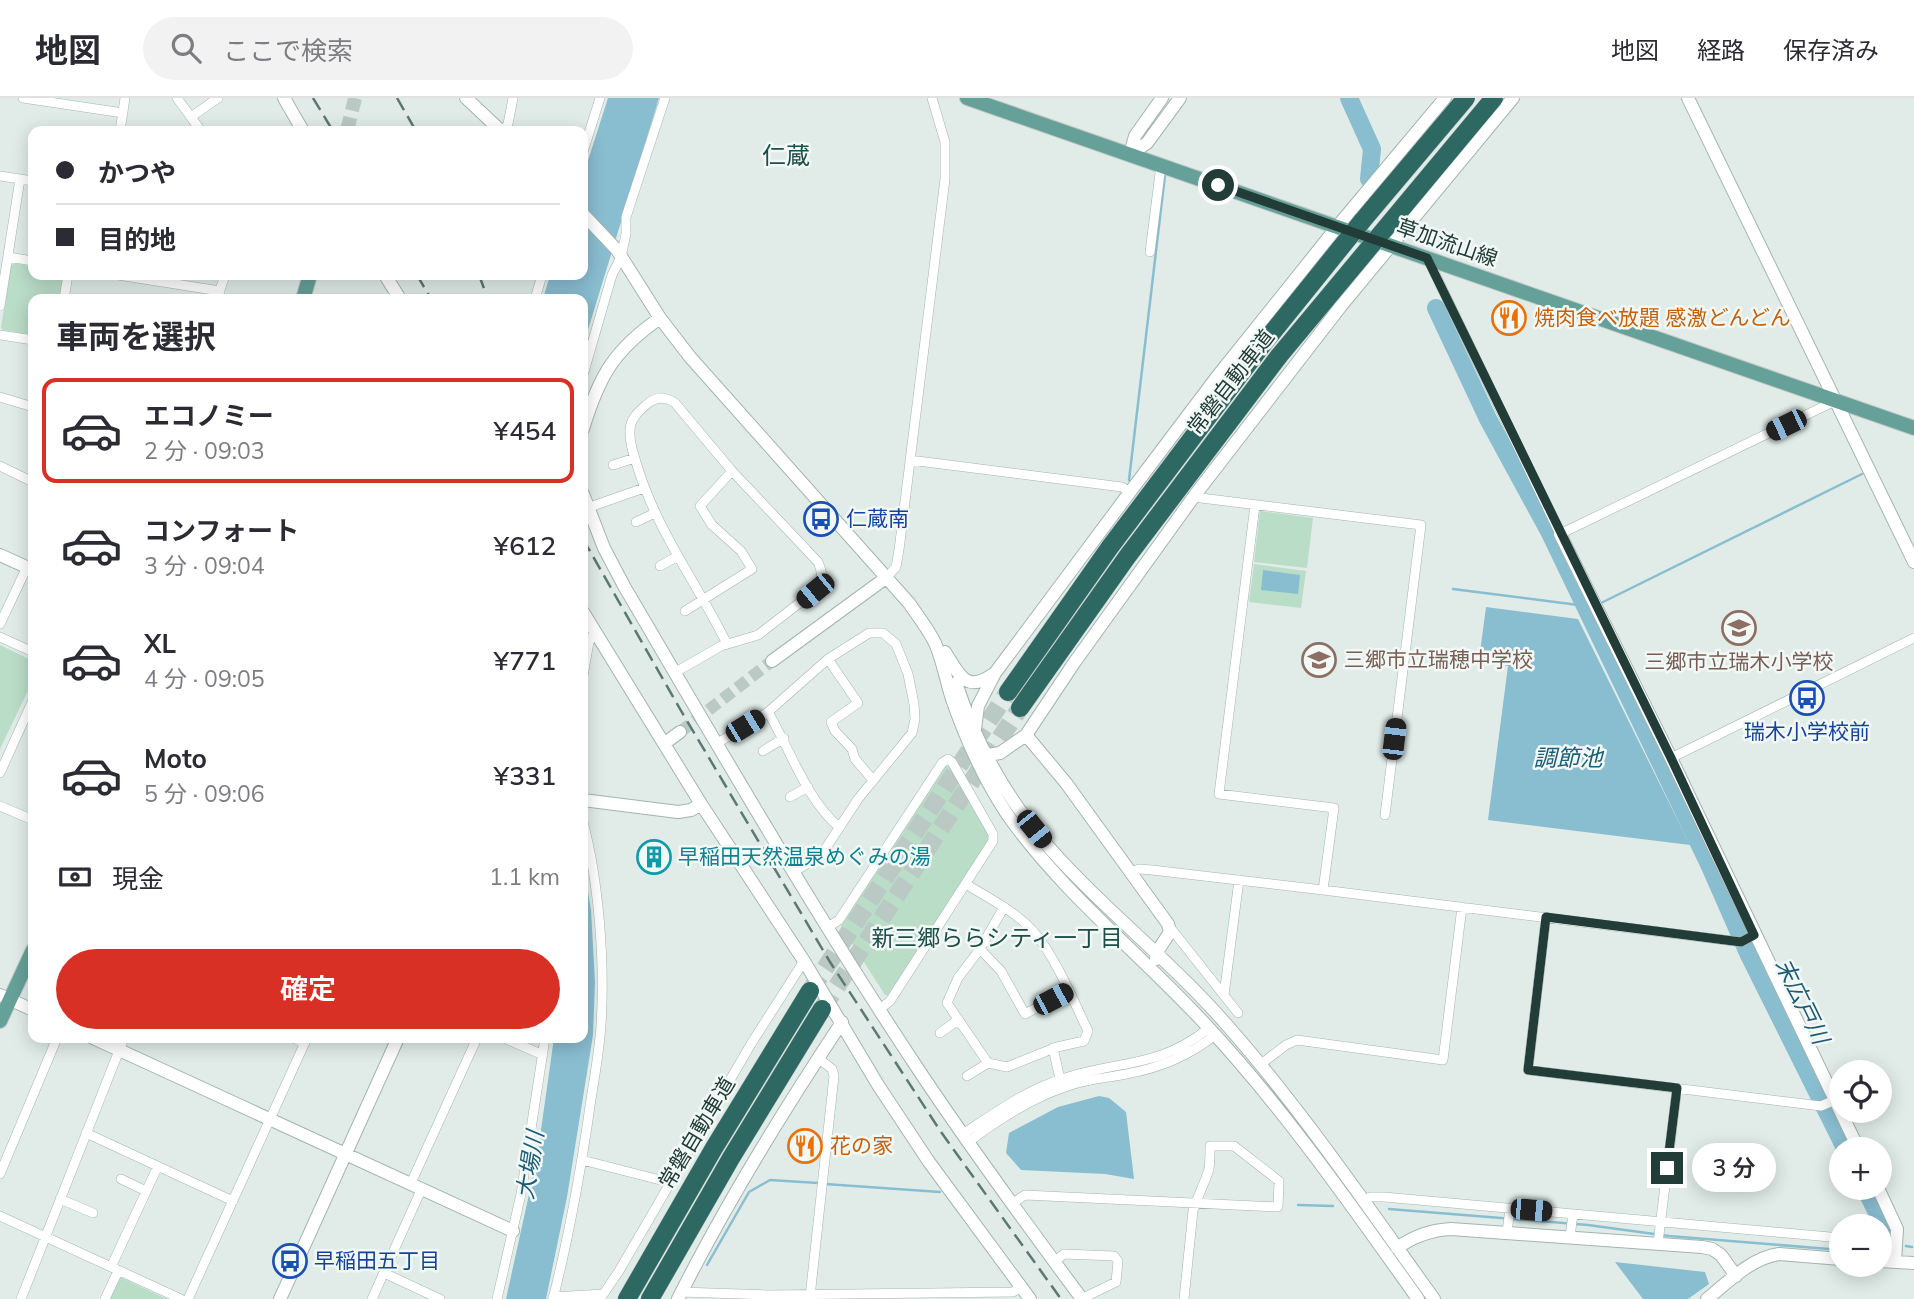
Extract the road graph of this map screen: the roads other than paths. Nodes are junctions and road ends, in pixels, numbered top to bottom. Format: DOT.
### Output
graph roads {
  1 [pos="23,98"];
  2 [pos="125,98"];
  3 [pos="177,98"];
  4 [pos="218,98"];
  5 [pos="284,98"];
  6 [pos="466,98"];
  7 [pos="513,98"];
  8 [pos="600,98"];
  9 [pos="665,98"];
  10 [pos="932,98"];
  11 [pos="967,98"];
  12 [pos="1162,98"];
  13 [pos="1180,98"];
  14 [pos="1445,98"];
  15 [pos="1466,98"];
  16 [pos="1494,98"];
  17 [pos="1513,98"];
  18 [pos="1688,98"];
  19 [pos="123,113"];
  20 [pos="191,117"];
  21 [pos="121,126"];
  22 [pos="197,126"];
  23 [pos="300,126"];
  24 [pos="497,126"];
  25 [pos="506,126"];
  26 [pos="588,136"];
  27 [pos="1130,154"];
  28 [pos="1161,165"];
  29 [pos="0,176"];
  30 [pos="20,179"];
  31 [pos="28,180"];
  32 [pos="1360,199"];
  33 [pos="588,219"];
  34 [pos="1337,227"];
  35 [pos="1401,232"];
  36 [pos="1391,245"];
  37 [pos="619,253"];
  38 [pos="1150,253"];
  39 [pos="8,257"];
  40 [pos="1427,258"];
  41 [pos="28,260"];
  42 [pos="1300,273"];
  43 [pos="143,280"];
  44 [pos="214,294"];
  45 [pos="0,306"];
  46 [pos="1341,306"];
  47 [pos="660,318"];
  48 [pos="0,334"];
  49 [pos="28,339"];
  50 [pos="588,358"];
  51 [pos="0,397"];
  52 [pos="1836,402"];
  53 [pos="28,405"];
  54 [pos="588,414"];
  55 [pos="1914,428"];
  56 [pos="635,458"];
  57 [pos="910,460"];
  58 [pos="612,465"];
  59 [pos="0,467"];
  60 [pos="732,471"];
  61 [pos="28,480"];
  62 [pos="644,488"];
  63 [pos="1129,492"];
  64 [pos="1195,495"];
  65 [pos="1255,505"];
  66 [pos="588,508"];
  67 [pos="588,510"];
  68 [pos="655,513"];
  69 [pos="636,522"];
  70 [pos="1560,534"];
  71 [pos="1909,538"];
  72 [pos="0,555"];
  73 [pos="678,556"];
  74 [pos="1914,562"];
  75 [pos="660,566"];
  76 [pos="28,567"];
  77 [pos="28,572"];
  78 [pos="887,576"];
  79 [pos="703,600"];
  80 [pos="909,603"];
  81 [pos="685,611"];
  82 [pos="588,620"];
  83 [pos="0,624"];
  84 [pos="595,631"];
  85 [pos="0,637"];
  86 [pos="1914,638"];
  87 [pos="727,644"];
  88 [pos="588,648"];
  89 [pos="28,650"];
  90 [pos="945,652"];
  91 [pos="828,659"];
  92 [pos="772,661"];
  93 [pos="674,673"];
  94 [pos="995,673"];
  95 [pos="1008,692"];
  96 [pos="1020,708"];
  97 [pos="28,711"];
  98 [pos="768,712"];
  99 [pos="680,732"];
  100 [pos="975,732"];
  101 [pos="1026,735"];
  102 [pos="784,738"];
  103 [pos="665,743"];
  104 [pos="716,744"];
  105 [pos="763,751"];
  106 [pos="980,756"];
  107 [pos="1671,758"];
  108 [pos="0,773"];
  109 [pos="873,780"];
  110 [pos="808,787"];
  111 [pos="790,797"];
  112 [pos="588,801"];
  113 [pos="701,804"];
  114 [pos="0,806"];
  115 [pos="1385,815"];
  116 [pos="28,818"];
  117 [pos="839,827"];
  118 [pos="588,841"];
  119 [pos="793,872"];
  120 [pos="1131,872"];
  121 [pos="1238,880"];
  122 [pos="966,884"];
  123 [pos="1323,890"];
  124 [pos="1004,907"];
  125 [pos="1462,907"];
  126 [pos="1546,917"];
  127 [pos="1168,924"];
  128 [pos="828,927"];
  129 [pos="1748,938"];
  130 [pos="980,949"];
  131 [pos="1157,952"];
  132 [pos="28,959"];
  133 [pos="804,961"];
  134 [pos="810,991"];
  135 [pos="1068,991"];
  136 [pos="1224,995"];
  137 [pos="5,998"];
  138 [pos="28,1008"];
  139 [pos="822,1009"];
  140 [pos="880,1009"];
  141 [pos="1191,1009"];
  142 [pos="1238,1013"];
  143 [pos="958,1020"];
  144 [pos="0,1021"];
  145 [pos="842,1023"];
  146 [pos="1212,1032"];
  147 [pos="940,1033"];
  148 [pos="55,1043"];
  149 [pos="305,1043"];
  150 [pos="396,1043"];
  151 [pos="475,1043"];
  152 [pos="516,1043"];
  153 [pos="544,1043"];
  154 [pos="122,1044"];
  155 [pos="1053,1048"];
  156 [pos="543,1055"];
  157 [pos="818,1058"];
  158 [pos="988,1063"];
  159 [pos="1261,1064"];
  160 [pos="967,1076"];
  161 [pos="1060,1079"];
  162 [pos="1677,1088"];
  163 [pos="1829,1103"];
  164 [pos="270,1119"];
  165 [pos="86,1133"];
  166 [pos="966,1138"];
  167 [pos="346,1154"];
  168 [pos="582,1160"];
  169 [pos="158,1166"];
  170 [pos="0,1174"];
  171 [pos="121,1179"];
  172 [pos="672,1182"];
  173 [pos="417,1186"];
  174 [pos="146,1191"];
  175 [pos="61,1199"];
  176 [pos="1884,1200"];
  177 [pos="233,1201"];
  178 [pos="1363,1202"];
  179 [pos="1012,1204"];
  180 [pos="1195,1204"];
  181 [pos="1510,1209"];
  182 [pos="93,1213"];
  183 [pos="1573,1214"];
  184 [pos="0,1216"];
  185 [pos="1660,1222"];
  186 [pos="1508,1228"];
  187 [pos="513,1231"];
  188 [pos="1571,1233"];
  189 [pos="46,1237"];
  190 [pos="1829,1237"];
  191 [pos="1658,1241"];
  192 [pos="1892,1242"];
  193 [pos="1897,1243"];
  194 [pos="1397,1248"];
  195 [pos="1829,1258"];
  196 [pos="1895,1261"];
  197 [pos="1054,1262"];
  198 [pos="1914,1264"];
  199 [pos="115,1269"];
  200 [pos="384,1273"];
  201 [pos="1736,1276"];
  202 [pos="1021,1287"];
  203 [pos="601,1296"];
  204 [pos="679,1296"];
  205 [pos="810,1296"];
  206 [pos="553,1298"];
  207 [pos="22,1299"];
  208 [pos="106,1299"];
  209 [pos="181,1299"];
  210 [pos="188,1299"];
  211 [pos="281,1299"];
  212 [pos="372,1299"];
  213 [pos="440,1299"];
  214 [pos="497,1299"];
  215 [pos="627,1299"];
  216 [pos="650,1299"];
  217 [pos="1030,1299"];
  218 [pos="1082,1299"];
  219 [pos="1184,1299"];
  220 [pos="1418,1299"];
  221 [pos="1434,1299"];
  222 [pos="1707,1299"];
  1 -- 19 [label="street"];
  2 -- 19 [label="street"];
  3 -- 20 [label="street"];
  4 -- 20 [label="street"];
  5 -- 23 [label="street"];
  6 -- 24 [label="street"];
  7 -- 25 [label="street"];
  8 -- 26 [label="street"];
  9 -- 37 [label="street"];
  10 -- 57 [label="street"];
  11 -- 27 [label="main road, 草加流山線"];
  12 -- 27 [label="street"];
  13 -- 27 [label="street"];
  14 -- 32 [label="street"];
  15 -- 95 [label="highway, 常磐自動車道, bridge"];
  16 -- 96 [label="highway, 常磐自動車道, bridge"];
  17 -- 35 [label="street"];
  18 -- 52 [label="street"];
  19 -- 21 [label="street"];
  20 -- 22 [label="street"];
  27 -- 28 [label="main road, 草加流山線"];
  28 -- 34 [label="main road, 草加流山線"];
  28 -- 38 [label="street"];
  29 -- 30 [label="street"];
  30 -- 31 [label="street"];
  30 -- 39 [label="street"];
  32 -- 34 [label="street"];
  32 -- 35 [label="street"];
  33 -- 37 [label="street"];
  34 -- 36 [label="main road, 草加流山線"];
  34 -- 42 [label="street"];
  35 -- 36 [label="street"];
  36 -- 40 [label="main road, 草加流山線"];
  36 -- 46 [label="street"];
  37 -- 47 [label="street"];
  37 -- 50 [label="street"];
  39 -- 41 [label="street"];
  39 -- 45 [label="street"];
  40 -- 52 [label="main road, 草加流山線"];
  40 -- 70 [label="street"];
  42 -- 46 [label="street"];
  42 -- 63 [label="street"];
  43 -- 44 [label="street"];
  46 -- 64 [label="street"];
  47 -- 54 [label="street"];
  47 -- 78 [label="street"];
  48 -- 49 [label="street"];
  51 -- 53 [label="street"];
  52 -- 55 [label="main road, 草加流山線"];
  52 -- 70 [label="street"];
  52 -- 71 [label="street"];
  56 -- 58 [label="street"];
  56 -- 60 [label="street"];
  56 -- 62 [label="street"];
  57 -- 63 [label="street"];
  57 -- 78 [label="street"];
  59 -- 61 [label="street"];
  60 -- 79 [label="street"];
  60 -- 87 [label="street"];
  62 -- 66 [label="street"];
  62 -- 68 [label="street"];
  63 -- 94 [label="street"];
  64 -- 65 [label="street"];
  64 -- 101 [label="street"];
  65 -- 115 [label="street"];
  65 -- 123 [label="street"];
  67 -- 93 [label="street"];
  68 -- 69 [label="street"];
  68 -- 73 [label="street"];
  70 -- 107 [label="street"];
  71 -- 74 [label="street"];
  72 -- 76 [label="street"];
  73 -- 75 [label="street"];
  73 -- 79 [label="street"];
  77 -- 83 [label="street"];
  78 -- 80 [label="street"];
  78 -- 92 [label="street"];
  79 -- 81 [label="street"];
  79 -- 87 [label="street"];
  80 -- 90 [label="street"];
  80 -- 106 [label="street"];
  82 -- 84 [label="street"];
  84 -- 88 [label="street"];
  84 -- 103 [label="street"];
  85 -- 89 [label="street"];
  86 -- 107 [label="street"];
  87 -- 93 [label="street"];
  90 -- 94 [label="street"];
  90 -- 100 [label="street"];
  91 -- 98 [label="street"];
  91 -- 109 [label="street"];
  91 -- 109 [label="street"];
  93 -- 104 [label="street"];
  94 -- 100 [label="street"];
  97 -- 108 [label="street"];
  98 -- 102 [label="street"];
  98 -- 104 [label="street"];
  99 -- 103 [label="street"];
  100 -- 106 [label="street"];
  101 -- 106 [label="street"];
  101 -- 120 [label="street"];
  102 -- 105 [label="street"];
  102 -- 110 [label="street"];
  103 -- 113 [label="street"];
  104 -- 119 [label="street"];
  106 -- 131 [label="street"];
  106 -- 141 [label="street"];
  107 -- 129 [label="street"];
  109 -- 117 [label="street"];
  110 -- 111 [label="street"];
  110 -- 117 [label="street"];
  112 -- 113 [label="street"];
  113 -- 133 [label="street"];
  114 -- 116 [label="street"];
  117 -- 119 [label="street"];
  118 -- 168 [label="street"];
  119 -- 128 [label="street"];
  120 -- 121 [label="street"];
  120 -- 127 [label="street"];
  121 -- 123 [label="street"];
  121 -- 136 [label="street"];
  122 -- 124 [label="street"];
  122 -- 128 [label="street"];
  122 -- 140 [label="street"];
  123 -- 125 [label="street"];
  124 -- 130 [label="street"];
  124 -- 135 [label="street"];
  125 -- 126 [label="street"];
  125 -- 159 [label="street"];
  126 -- 129 [label="street"];
  126 -- 162 [label="street"];
  127 -- 131 [label="street"];
  127 -- 136 [label="street"];
  128 -- 140 [label="street"];
  129 -- 163 [label="street"];
  130 -- 135 [label="street"];
  130 -- 143 [label="street"];
  131 -- 141 [label="street"];
  131 -- 159 [label="street"];
  132 -- 137 [label="main road"];
  133 -- 145 [label="street"];
  133 -- 172 [label="street"];
  134 -- 215 [label="highway, 常磐自動車道"];
  135 -- 155 [label="street"];
  136 -- 142 [label="street"];
  137 -- 138 [label="street"];
  137 -- 144 [label="main road"];
  139 -- 216 [label="highway, 常磐自動車道"];
  140 -- 166 [label="street"];
  141 -- 146 [label="street"];
  143 -- 147 [label="street"];
  143 -- 158 [label="street"];
  145 -- 157 [label="street"];
  145 -- 202 [label="street"];
  146 -- 161 [label="street"];
  146 -- 166 [label="street"];
  146 -- 220 [label="street"];
  148 -- 170 [label="street"];
  149 -- 164 [label="street"];
  150 -- 167 [label="street"];
  151 -- 173 [label="street"];
  152 -- 156 [label="street"];
  153 -- 156 [label="street"];
  154 -- 164 [label="street"];
  154 -- 165 [label="street"];
  155 -- 158 [label="street"];
  155 -- 161 [label="street"];
  156 -- 187 [label="street"];
  157 -- 204 [label="street"];
  157 -- 205 [label="street"];
  158 -- 160 [label="street"];
  159 -- 178 [label="street"];
  161 -- 166 [label="street"];
  162 -- 163 [label="street"];
  162 -- 185 [label="street"];
  164 -- 167 [label="street"];
  164 -- 177 [label="street"];
  165 -- 169 [label="street"];
  165 -- 175 [label="street"];
  166 -- 179 [label="street"];
  167 -- 173 [label="street"];
  167 -- 211 [label="street"];
  168 -- 172 [label="street"];
  168 -- 206 [label="street"];
  169 -- 174 [label="street"];
  169 -- 177 [label="street"];
  171 -- 174 [label="street"];
  172 -- 203 [label="street"];
  173 -- 187 [label="street"];
  173 -- 200 [label="street"];
  174 -- 199 [label="street"];
  175 -- 182 [label="street"];
  175 -- 189 [label="street"];
  176 -- 193 [label="street"];
  177 -- 210 [label="street"];
  178 -- 181 [label="street"];
  178 -- 194 [label="street"];
  179 -- 180 [label="street"];
  179 -- 197 [label="street"];
  180 -- 180 [label="street"];
  180 -- 219 [label="street"];
  181 -- 183 [label="street"];
  181 -- 186 [label="street"];
  183 -- 185 [label="street"];
  183 -- 188 [label="street"];
  184 -- 189 [label="street"];
  185 -- 190 [label="street"];
  185 -- 191 [label="street"];
  186 -- 188 [label="street"];
  186 -- 194 [label="street"];
  187 -- 214 [label="street"];
  188 -- 191 [label="street"];
  189 -- 199 [label="street"];
  189 -- 207 [label="street"];
  191 -- 201 [label="street"];
  192 -- 193 [label="street"];
  193 -- 196 [label="street"];
  194 -- 221 [label="street"];
  195 -- 201 [label="street"];
  196 -- 198 [label="street"];
  197 -- 218 [label="street"];
  197 -- 218 [label="street"];
  199 -- 208 [label="street"];
  199 -- 209 [label="street"];
  200 -- 212 [label="street"];
  200 -- 213 [label="street"];
  201 -- 222 [label="street"];
  202 -- 205 [label="street"];
  202 -- 217 [label="street"];
  203 -- 206 [label="street"];
  204 -- 205 [label="street"];
}
